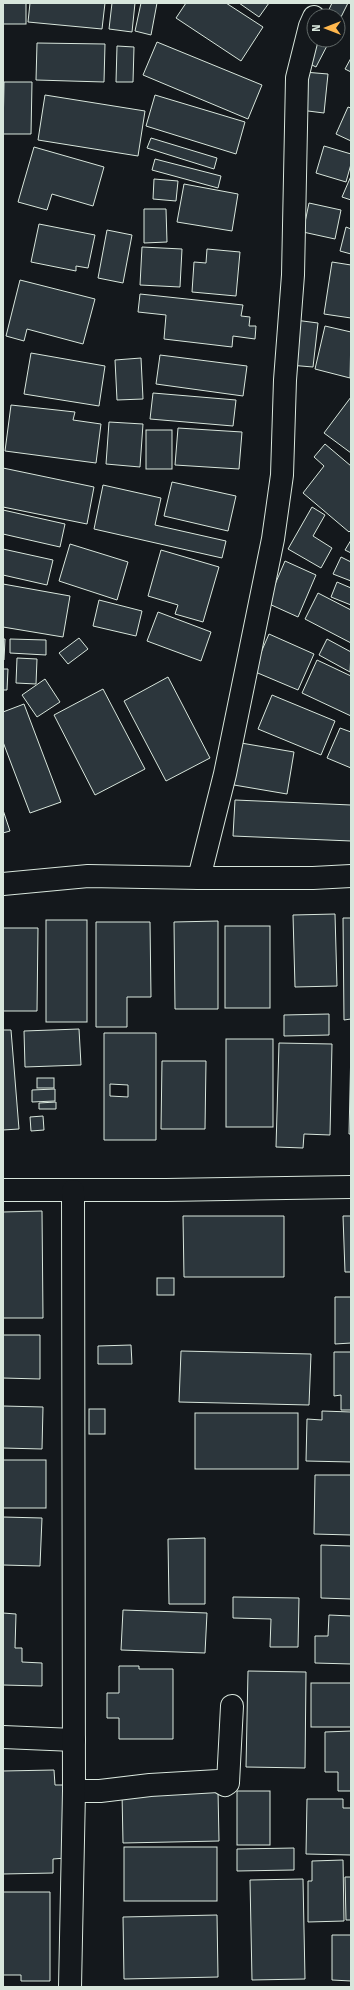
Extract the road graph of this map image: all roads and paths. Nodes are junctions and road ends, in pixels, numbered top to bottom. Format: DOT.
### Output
graph roads {
  1 [pos="306,42"];
  2 [pos="351,876"];
  3 [pos="199,878"];
  4 [pos="3,884"];
  5 [pos="351,1187"];
  6 [pos="3,1190"];
  7 [pos="73,1191"];
  8 [pos="232,1706"];
  9 [pos="3,1737"];
  10 [pos="74,1740"];
  11 [pos="74,1790"];
  12 [pos="70,1987"];
  1 -- 3 [label="street"];
  2 -- 3 [label="street"];
  3 -- 4 [label="street"];
  5 -- 7 [label="street"];
  6 -- 7 [label="street"];
  7 -- 10 [label="street"];
  8 -- 11 [label="street"];
  9 -- 10 [label="street"];
  10 -- 11 [label="street"];
  11 -- 12 [label="street"];
}
